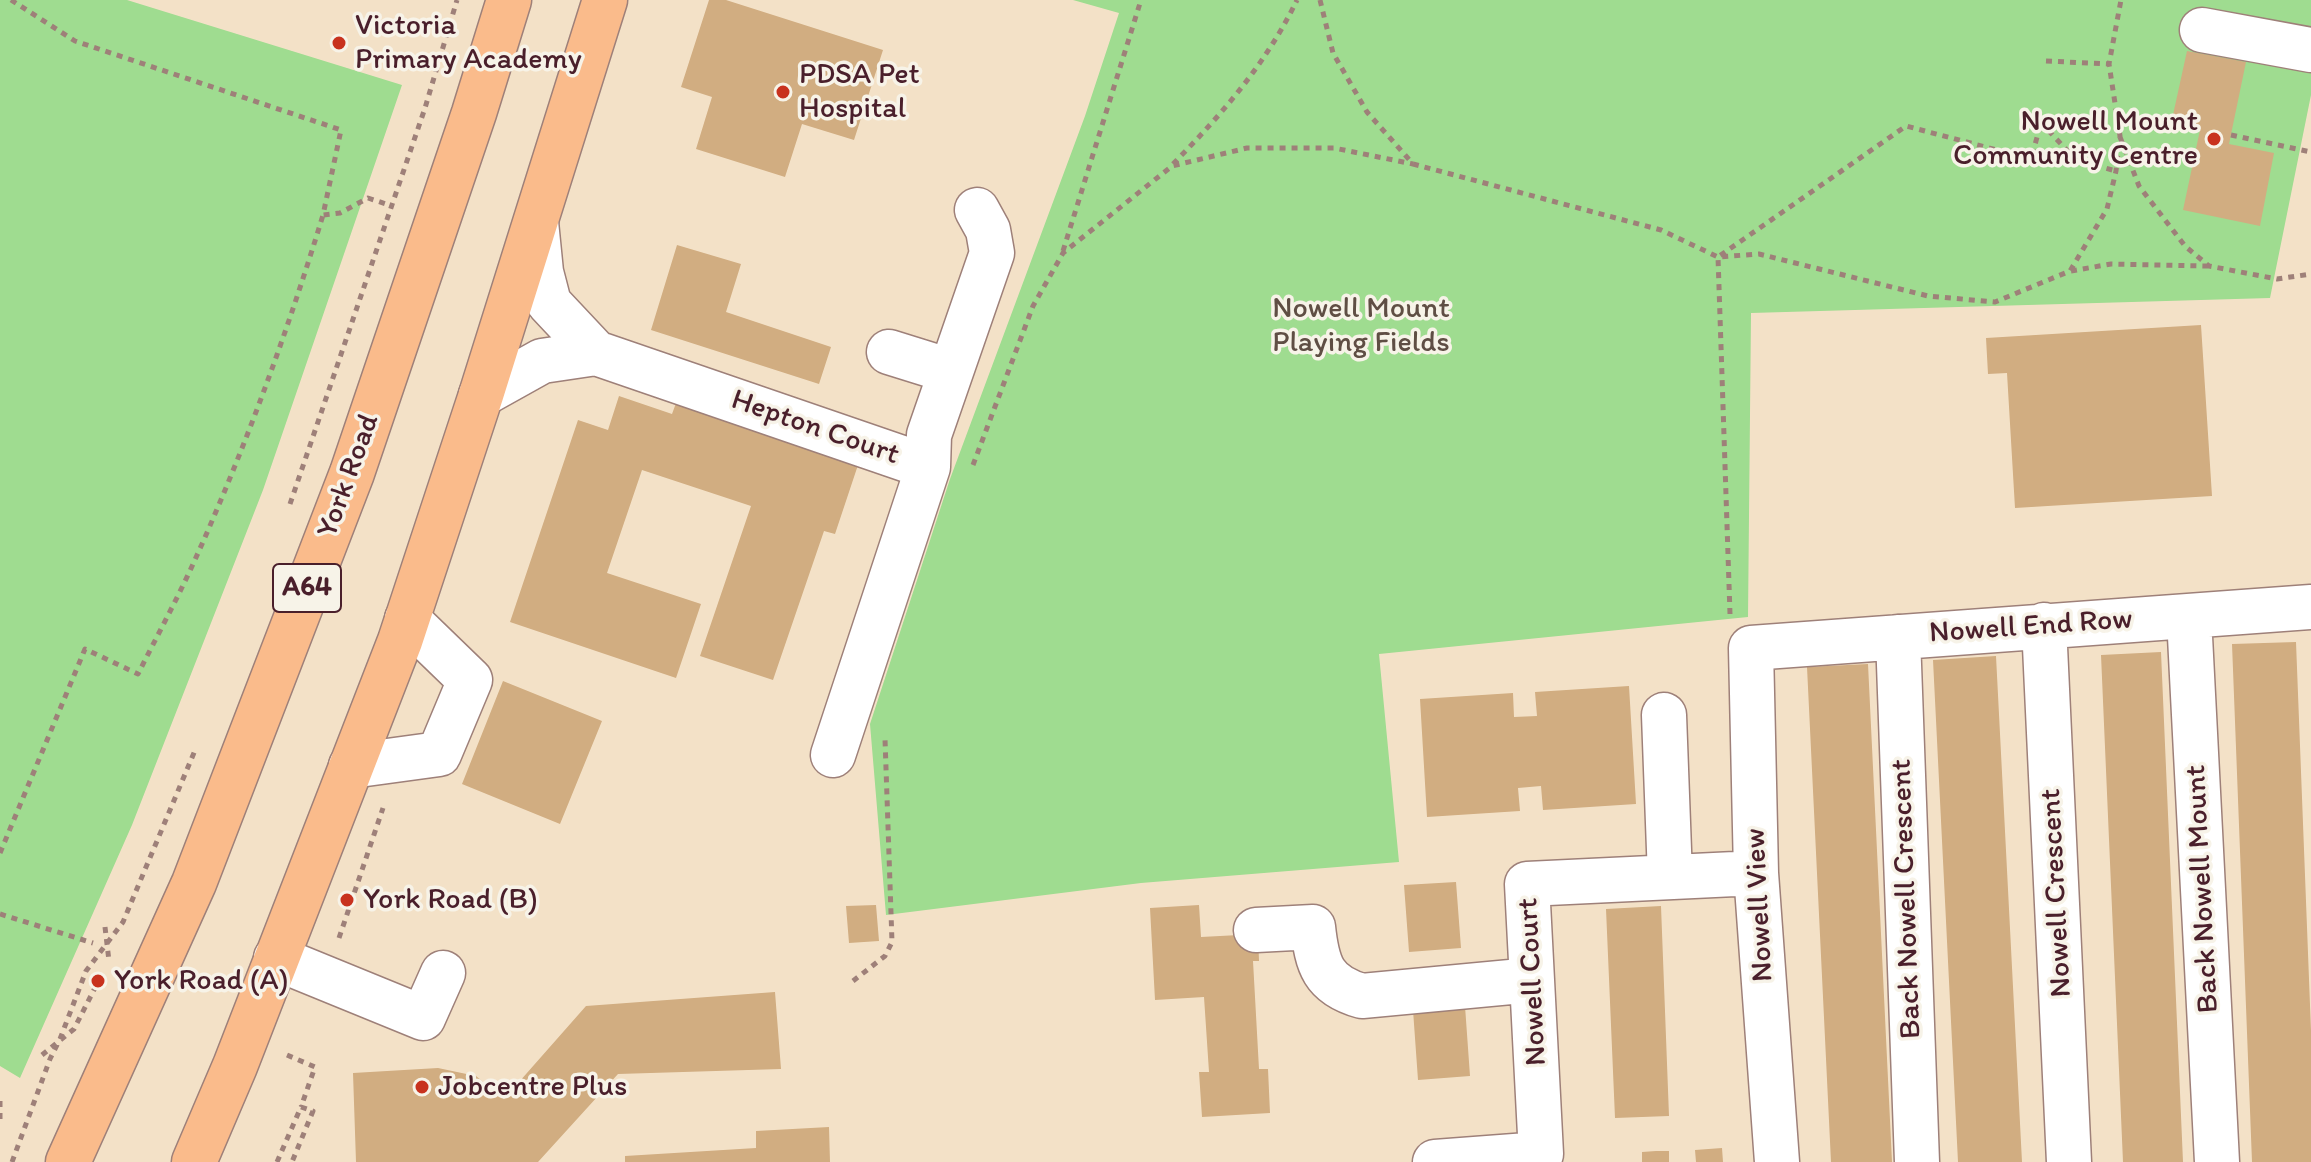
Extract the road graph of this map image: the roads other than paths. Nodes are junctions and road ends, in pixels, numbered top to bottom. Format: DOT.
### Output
graph roads {
  1 [pos="509,0"];
  2 [pos="605,0"];
  3 [pos="2202,30"];
  4 [pos="2311,50"];
  5 [pos="977,210"];
  6 [pos="536,222"];
  7 [pos="889,352"];
  8 [pos="596,353"];
  9 [pos="950,371"];
  10 [pos="481,395"];
  11 [pos="928,467"];
  12 [pos="2311,607"];
  13 [pos="2189,617"];
  14 [pos="407,619"];
  15 [pos="2044,625"];
  16 [pos="1898,637"];
  17 [pos="1751,648"];
  18 [pos="1664,715"];
  19 [pos="833,755"];
  20 [pos="351,766"];
  21 [pos="1756,873"];
  22 [pos="1670,877"];
  23 [pos="1256,930"];
  24 [pos="276,958"];
  25 [pos="443,973"];
  26 [pos="1532,980"];
  27 [pos="68,1162"];
  28 [pos="194,1162"];
  29 [pos="1435,1162"];
  30 [pos="1777,1162"];
  31 [pos="1917,1162"];
  32 [pos="2069,1162"];
  33 [pos="2217,1162"];
  1 -- 27 [label="highway, York Road / A64"];
  2 -- 6 [label="highway"];
  3 -- 4 [label="street"];
  5 -- 9 [label="street"];
  6 -- 8 [label="street, Hepton Court"];
  6 -- 10 [label="highway"];
  7 -- 9 [label="street"];
  8 -- 10 [label="street, Hepton Court"];
  8 -- 11 [label="street, Hepton Court"];
  9 -- 11 [label="street"];
  10 -- 14 [label="highway"];
  11 -- 19 [label="street, Hepton Court"];
  12 -- 13 [label="street, Nowell End Row"];
  13 -- 15 [label="street, Nowell End Row"];
  13 -- 33 [label="street, Back Nowell Mount"];
  14 -- 20 [label="highway"];
  14 -- 20 [label="street"];
  15 -- 16 [label="street, Nowell End Row"];
  15 -- 32 [label="street, Nowell Crescent"];
  16 -- 17 [label="street, Nowell End Row"];
  16 -- 31 [label="street, Back Nowell Crescent"];
  17 -- 21 [label="street, Nowell View"];
  18 -- 22 [label="street"];
  20 -- 24 [label="highway"];
  21 -- 22 [label="street, Nowell Court"];
  21 -- 30 [label="street, Nowell View"];
  22 -- 26 [label="street, Nowell Court"];
  23 -- 26 [label="street"];
  24 -- 25 [label="street"];
  24 -- 28 [label="highway"];
  26 -- 29 [label="street, Nowell Court"];
}
